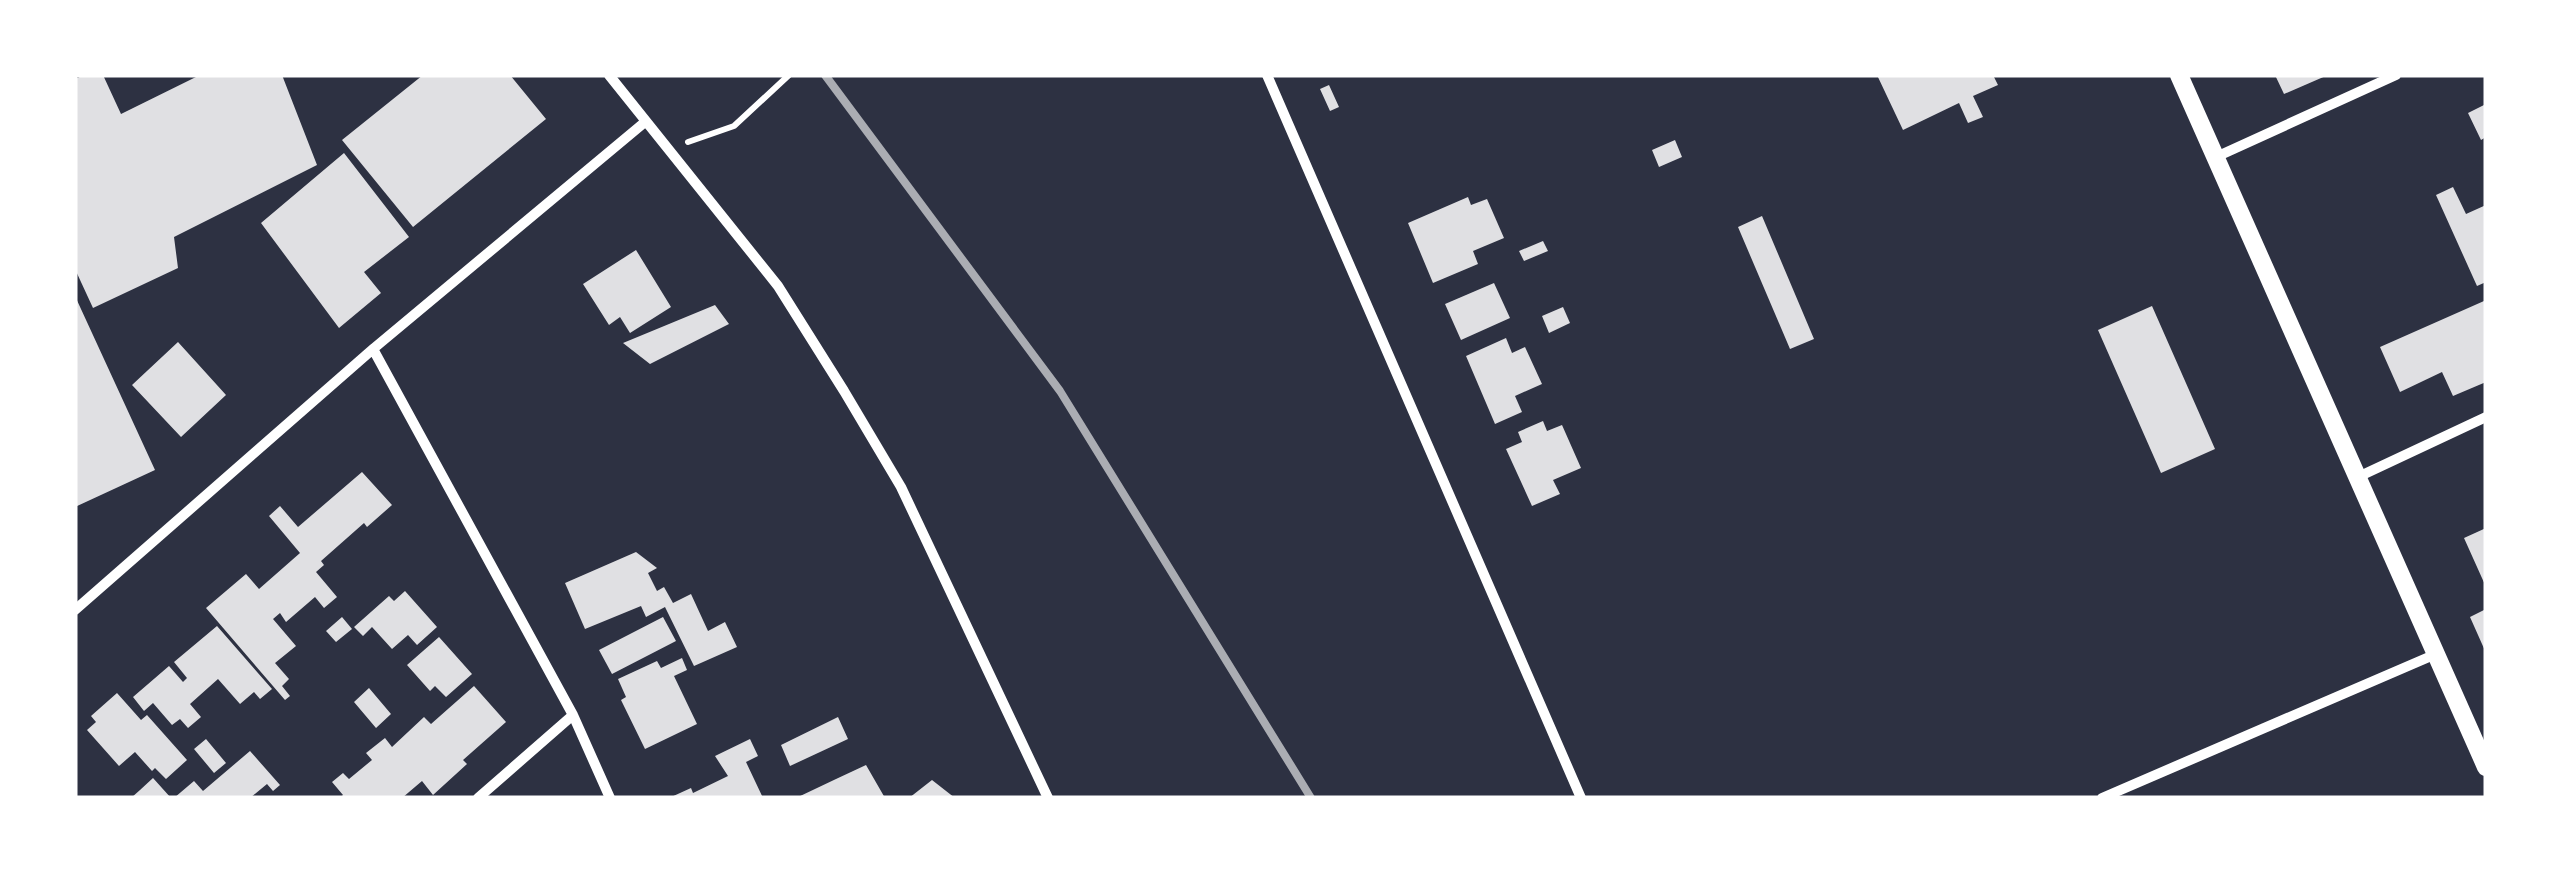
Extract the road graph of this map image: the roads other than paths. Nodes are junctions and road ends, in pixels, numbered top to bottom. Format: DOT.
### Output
graph roads {
  1 [pos="609,75"];
  2 [pos="1267,75"];
  3 [pos="2179,75"];
  4 [pos="2396,75"];
  5 [pos="646,122"];
  6 [pos="2216,157"];
  7 [pos="374,349"];
  8 [pos="2486,417"];
  9 [pos="2358,477"];
  10 [pos="75,610"];
  11 [pos="2436,654"];
  12 [pos="573,716"];
  13 [pos="2486,767"];
  14 [pos="478,798"];
  15 [pos="610,798"];
  16 [pos="1048,798"];
  17 [pos="1580,798"];
  18 [pos="2102,798"];
  1 -- 5 [label="street"];
  2 -- 17 [label="street"];
  3 -- 6 [label="street"];
  4 -- 6 [label="street"];
  5 -- 7 [label="street"];
  5 -- 16 [label="street"];
  6 -- 9 [label="street"];
  7 -- 10 [label="street"];
  7 -- 12 [label="street"];
  8 -- 9 [label="street"];
  9 -- 11 [label="street"];
  11 -- 13 [label="street"];
  11 -- 18 [label="street"];
  12 -- 14 [label="street"];
  12 -- 15 [label="street"];
}
